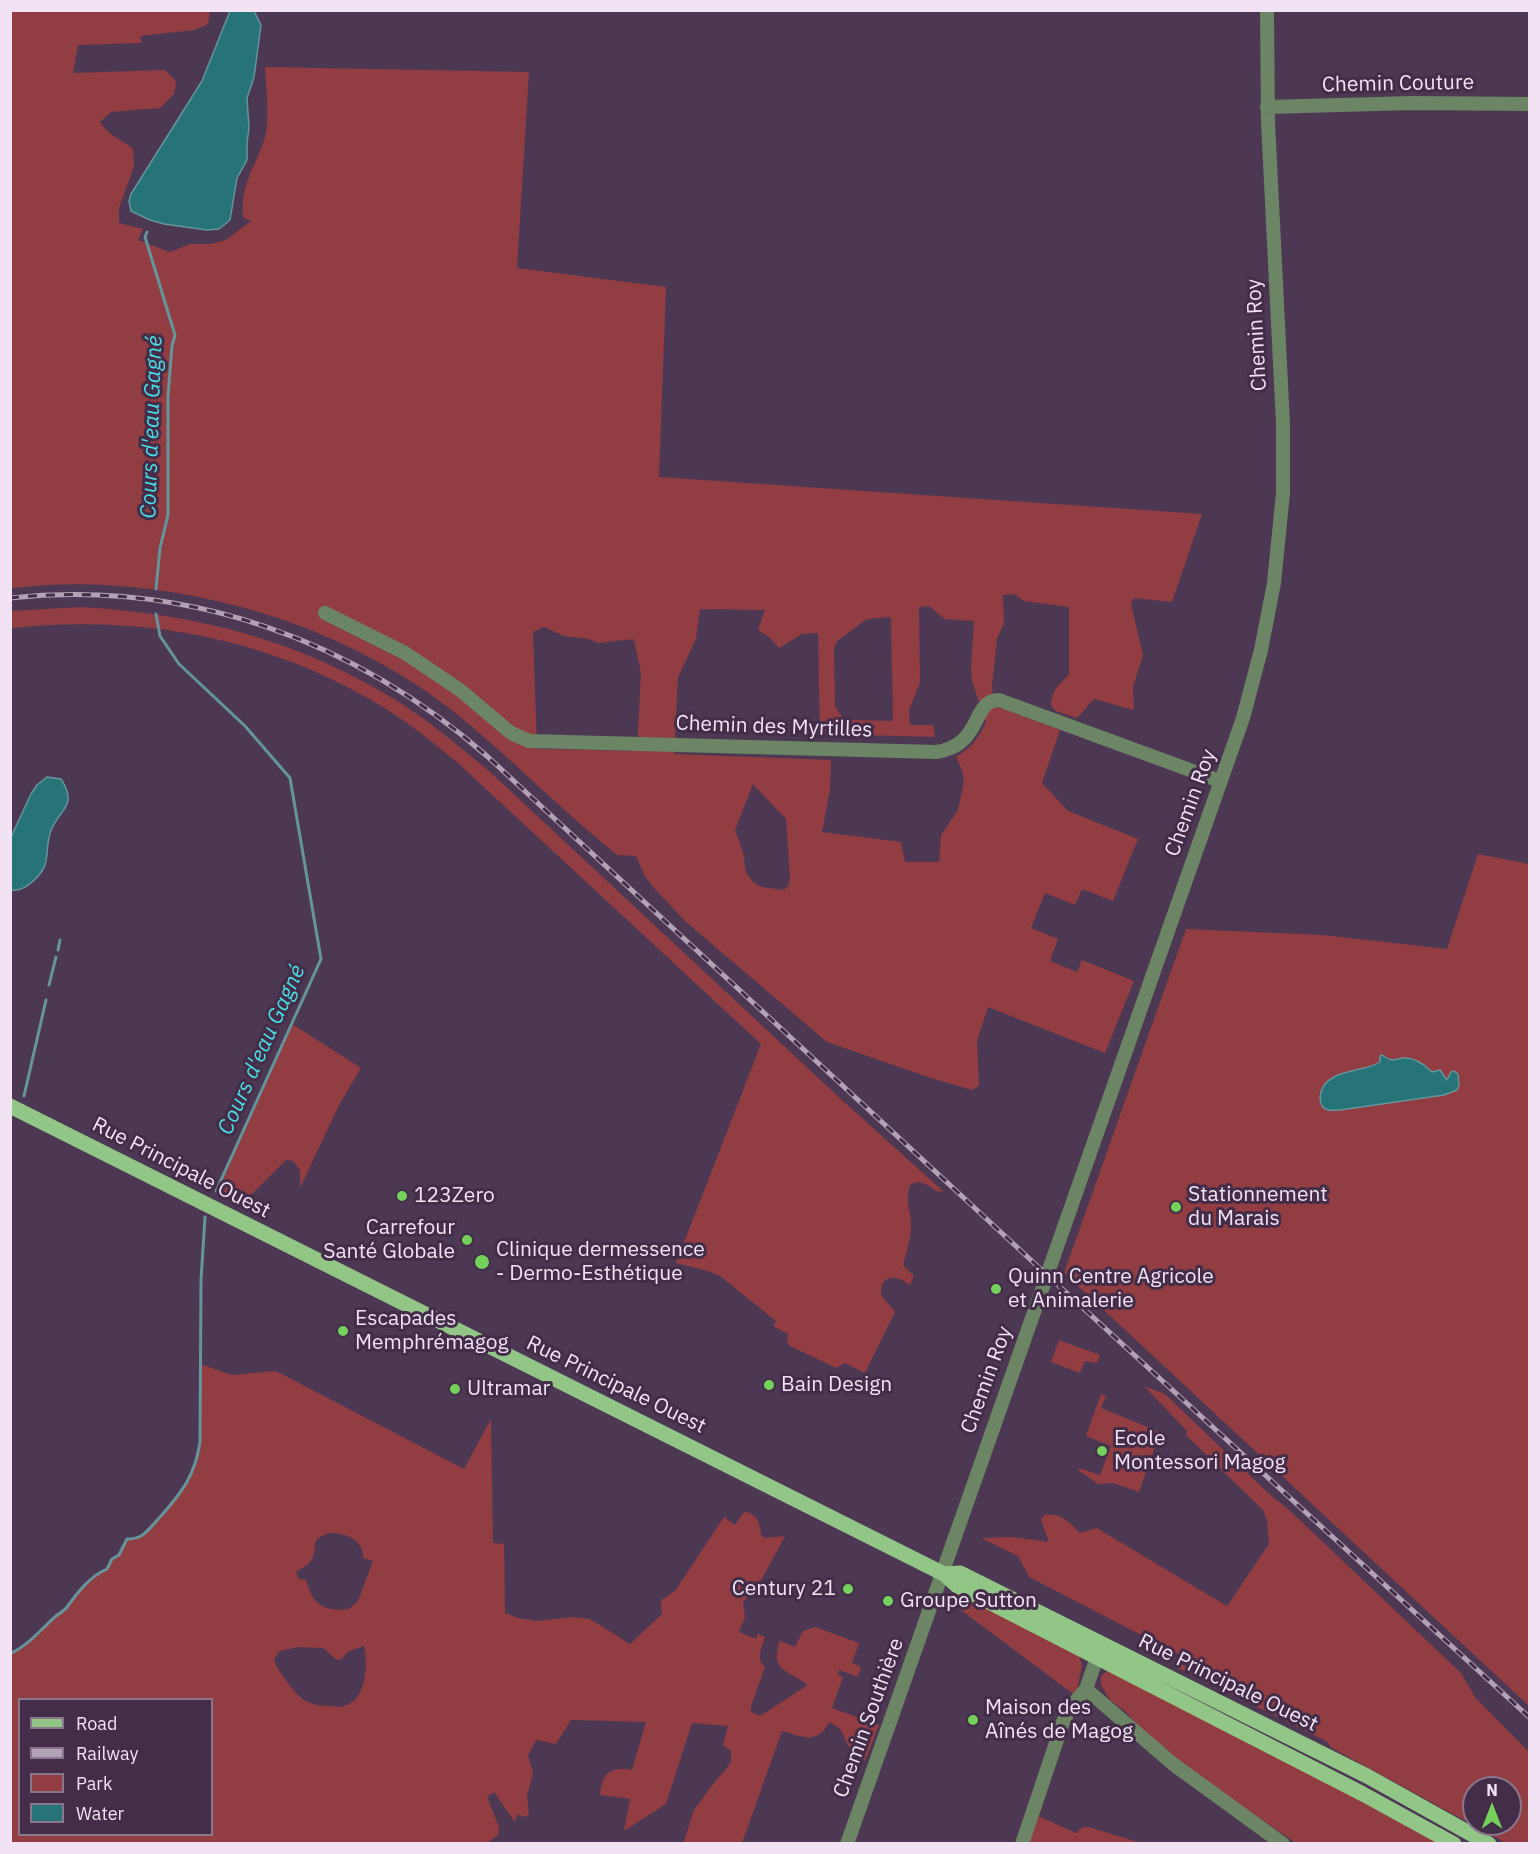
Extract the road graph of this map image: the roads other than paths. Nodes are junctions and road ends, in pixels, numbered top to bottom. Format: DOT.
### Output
graph roads {
  1 [pos="1267,10"];
  2 [pos="1530,104"];
  3 [pos="1268,107"];
  4 [pos="325,613"];
  5 [pos="1221,781"];
  6 [pos="10,1106"];
  7 [pos="944,1574"];
  8 [pos="1100,1650"];
  9 [pos="1086,1689"];
  10 [pos="847,1844"];
  11 [pos="1022,1844"];
  12 [pos="1282,1844"];
  13 [pos="1454,1844"];
  14 [pos="1489,1844"];
  1 -- 3 [label="street, Chemin Roy"];
  2 -- 3 [label="street, Chemin Couture"];
  3 -- 5 [label="street, Chemin Roy"];
  4 -- 5 [label="street, Chemin des Myrtilles"];
  5 -- 7 [label="street, Chemin Roy"];
  6 -- 7 [label="main road, Rue Principale Ouest"];
  7 -- 8 [label="main road, Rue Principale Ouest"];
  7 -- 10 [label="street, Chemin Southière"];
  8 -- 9 [label="street"];
  8 -- 13 [label="main road, Rue Principale Ouest"];
  8 -- 14 [label="main road, Rue Principale Ouest"];
  9 -- 11 [label="street"];
  9 -- 12 [label="street"];
}
